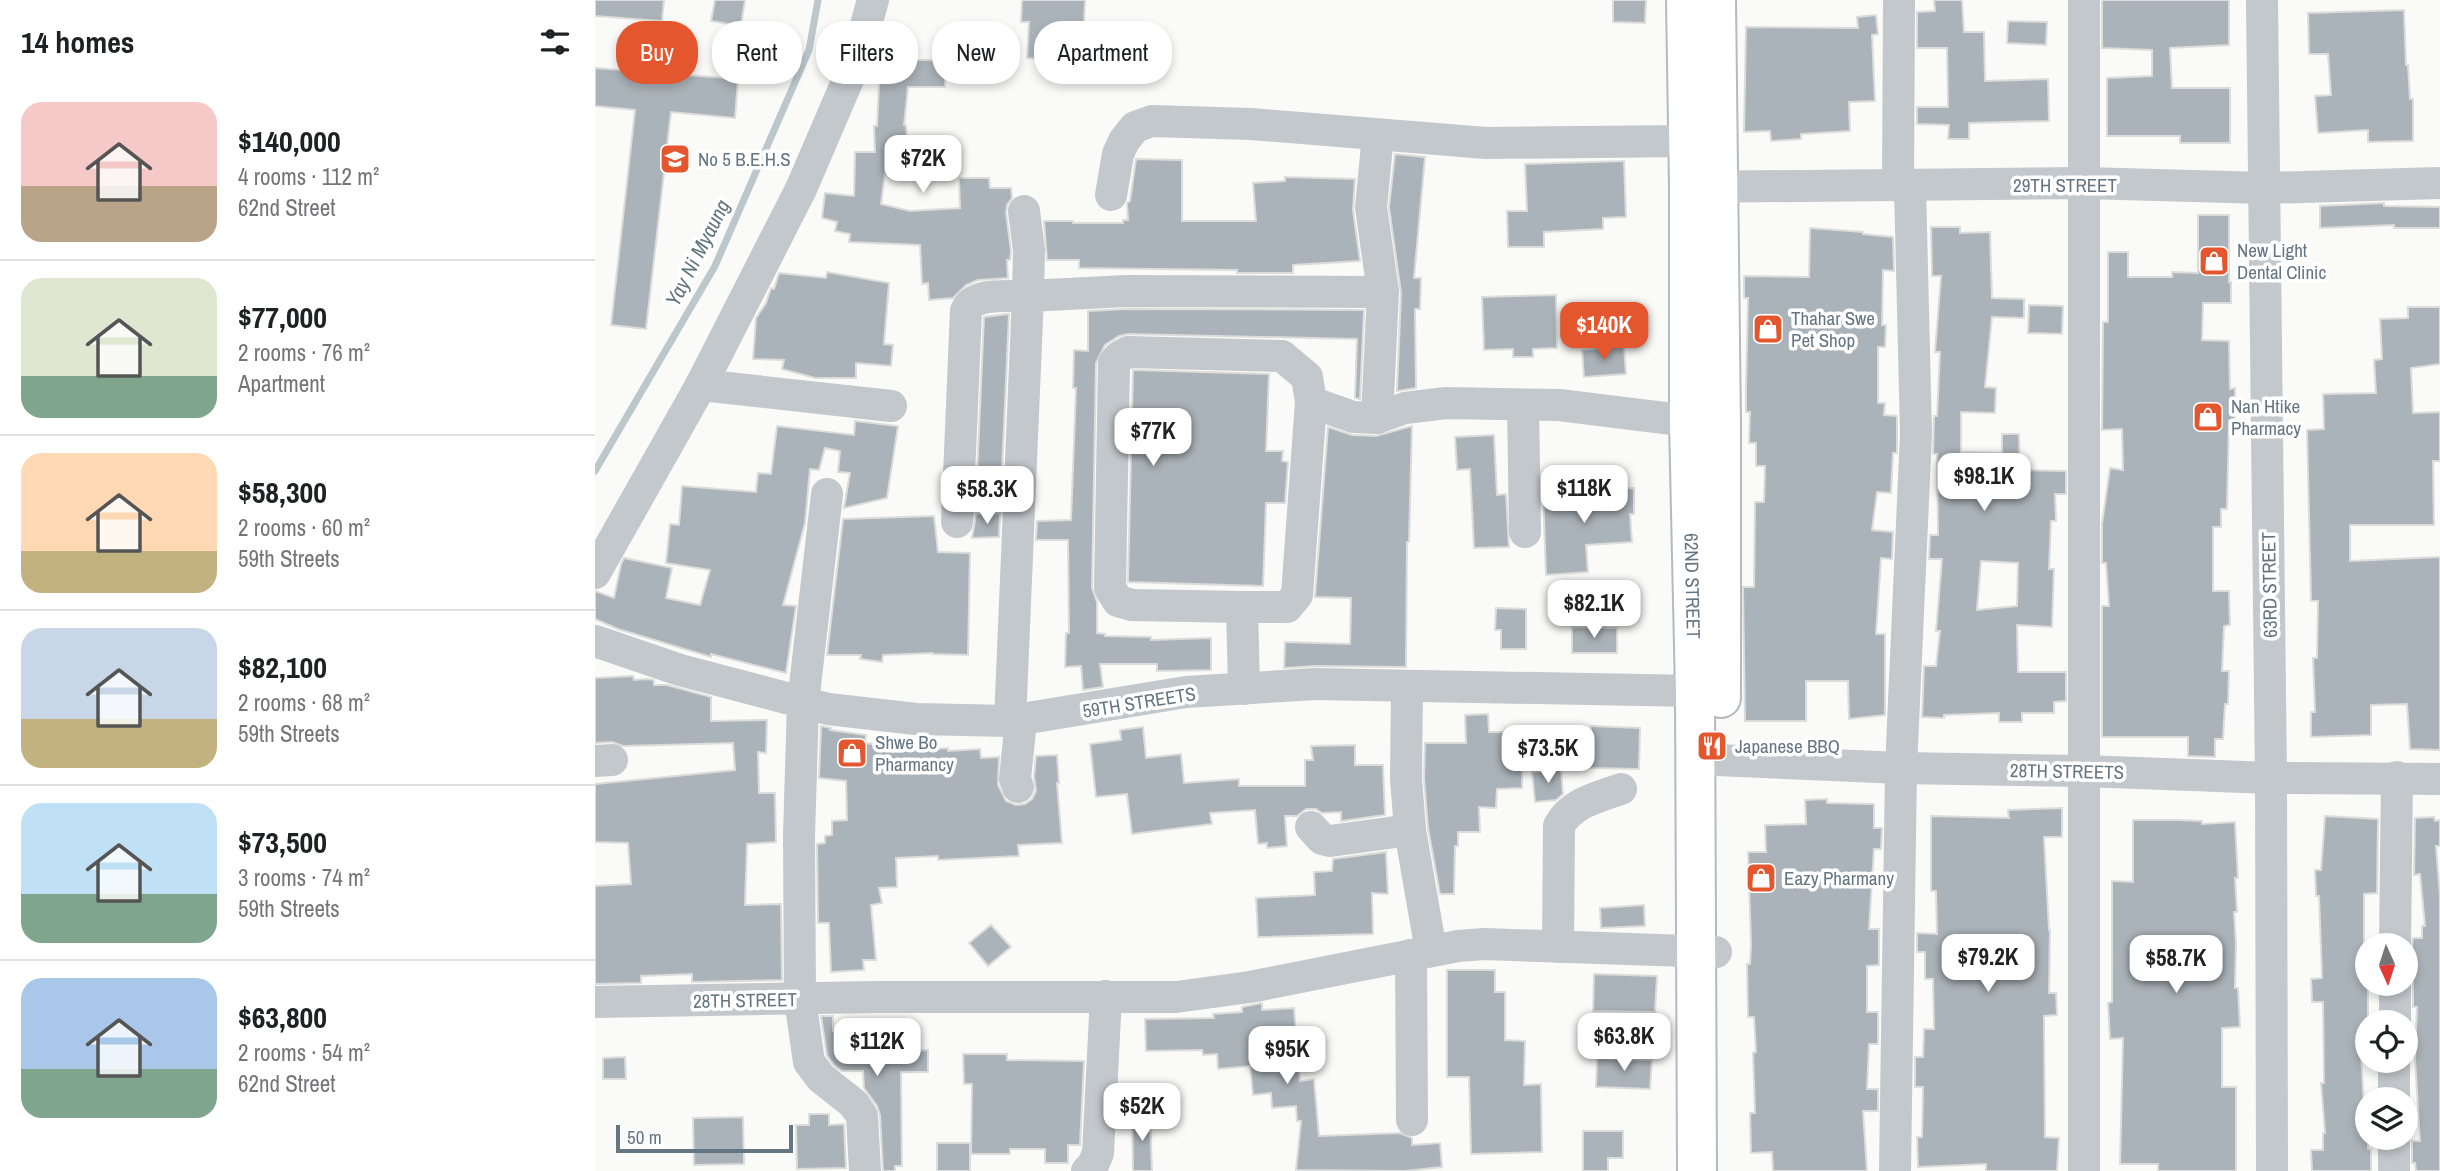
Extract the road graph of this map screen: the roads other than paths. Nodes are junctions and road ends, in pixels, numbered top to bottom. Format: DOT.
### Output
graph roads {
  1 [pos="873,0"];
  2 [pos="1686,0"];
  3 [pos="1716,0"];
  4 [pos="1899,0"];
  5 [pos="2084,0"];
  6 [pos="2262,0"];
  7 [pos="1377,135"];
  8 [pos="1689,141"];
  9 [pos="2085,183"];
  10 [pos="2440,183"];
  11 [pos="1904,186"];
  12 [pos="1705,187"];
  13 [pos="2265,188"];
  14 [pos="1111,195"];
  15 [pos="1024,211"];
  16 [pos="1383,292"];
  17 [pos="1028,296"];
  18 [pos="701,385"];
  19 [pos="1311,402"];
  20 [pos="1523,405"];
  21 [pos="891,406"];
  22 [pos="1377,418"];
  23 [pos="1705,423"];
  24 [pos="827,494"];
  25 [pos="957,522"];
  26 [pos="1525,532"];
  27 [pos="595,573"];
  28 [pos="1242,607"];
  29 [pos="595,640"];
  30 [pos="1407,686"];
  31 [pos="1244,689"];
  32 [pos="1695,691"];
  33 [pos="803,703"];
  34 [pos="1016,720"];
  35 [pos="1707,760"];
  36 [pos="1901,768"];
  37 [pos="2084,771"];
  38 [pos="2397,777"];
  39 [pos="2271,778"];
  40 [pos="2440,779"];
  41 [pos="1018,787"];
  42 [pos="1622,789"];
  43 [pos="1311,827"];
  44 [pos="1410,830"];
  45 [pos="2395,933"];
  46 [pos="1558,947"];
  47 [pos="1705,952"];
  48 [pos="1421,953"];
  49 [pos="1106,996"];
  50 [pos="800,999"];
  51 [pos="595,1002"];
  52 [pos="1412,1120"];
  53 [pos="2394,1150"];
  54 [pos="865,1171"];
  55 [pos="1087,1171"];
  56 [pos="1697,1171"];
  57 [pos="1716,1171"];
  58 [pos="1895,1171"];
  59 [pos="2084,1171"];
  60 [pos="2272,1171"];
  61 [pos="2393,1171"];
  1 -- 18 [label="street"];
  2 -- 8 [label="main road, 62ND STREET"];
  3 -- 12 [label="main road, 62ND STREET"];
  4 -- 11 [label="street"];
  5 -- 9 [label="street"];
  6 -- 13 [label="street, 63RD STREET"];
  7 -- 8 [label="street"];
  7 -- 14 [label="street"];
  7 -- 16 [label="street"];
  8 -- 12 [label="main road, 62ND STREET"];
  9 -- 11 [label="street, 29TH STREET"];
  9 -- 13 [label="street, 29TH STREET"];
  9 -- 37 [label="street"];
  10 -- 13 [label="street, 29TH STREET"];
  11 -- 12 [label="street, 29TH STREET"];
  11 -- 36 [label="street"];
  12 -- 23 [label="main road, 62ND STREET"];
  13 -- 39 [label="street, 63RD STREET"];
  15 -- 17 [label="street"];
  16 -- 17 [label="street"];
  16 -- 22 [label="street"];
  17 -- 25 [label="street"];
  17 -- 34 [label="street"];
  18 -- 21 [label="street"];
  18 -- 27 [label="street"];
  19 -- 22 [label="street"];
  19 -- 28 [label="street"];
  19 -- 28 [label="street"];
  20 -- 22 [label="street"];
  20 -- 23 [label="street"];
  20 -- 26 [label="street"];
  23 -- 32 [label="main road, 62ND STREET"];
  23 -- 35 [label="main road, 62ND STREET"];
  24 -- 33 [label="street"];
  28 -- 31 [label="street"];
  29 -- 33 [label="street, 59TH STREETS"];
  30 -- 31 [label="street, 59TH STREETS"];
  30 -- 32 [label="street, 59TH STREETS"];
  30 -- 44 [label="street"];
  31 -- 34 [label="street, 59TH STREETS"];
  32 -- 35 [label="main road, 62ND STREET"];
  33 -- 34 [label="street, 59TH STREETS"];
  33 -- 50 [label="street"];
  34 -- 41 [label="street"];
  35 -- 36 [label="street, 28TH STREETS"];
  35 -- 47 [label="main road, 62ND STREET"];
  36 -- 37 [label="street, 28TH STREETS"];
  36 -- 58 [label="street"];
  37 -- 39 [label="street, 28TH STREETS"];
  37 -- 59 [label="street"];
  38 -- 39 [label="street, 28TH STREETS"];
  38 -- 40 [label="street, 28TH STREETS"];
  38 -- 45 [label="street"];
  39 -- 60 [label="street, 63RD STREET"];
  42 -- 46 [label="street"];
  43 -- 44 [label="street"];
  44 -- 48 [label="street"];
  46 -- 47 [label="street, 28TH STREET"];
  46 -- 48 [label="street, 28TH STREET"];
  47 -- 56 [label="main road, 62ND STREET"];
  47 -- 57 [label="main road, 62ND STREET"];
  48 -- 49 [label="street, 28TH STREET"];
  48 -- 52 [label="street"];
  49 -- 50 [label="street, 28TH STREET"];
  49 -- 55 [label="street"];
  50 -- 51 [label="street, 28TH STREET"];
  50 -- 54 [label="street"];
  53 -- 61 [label="street"];
}
